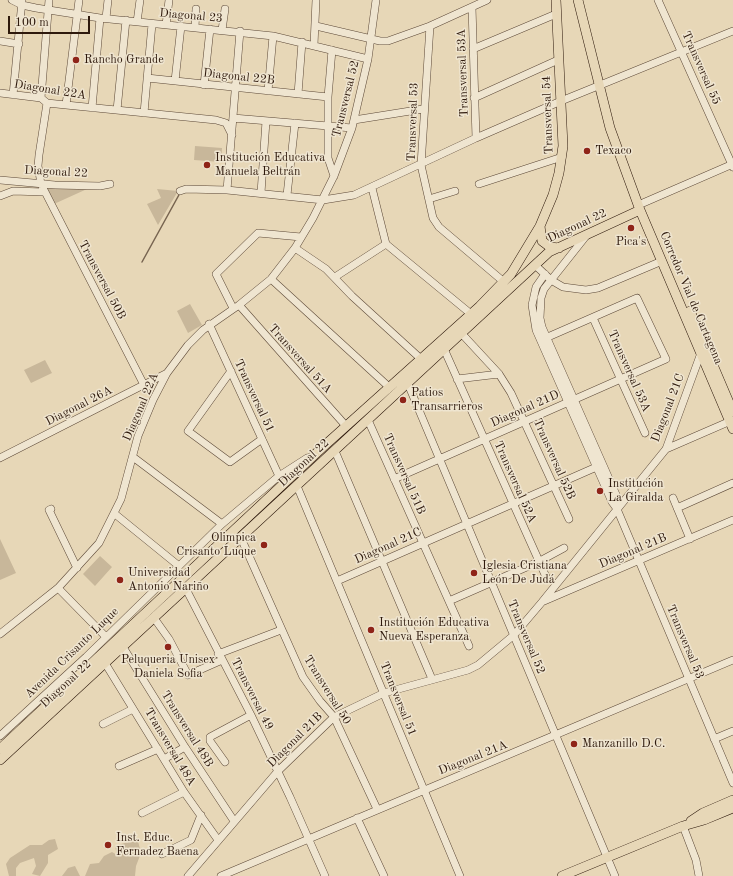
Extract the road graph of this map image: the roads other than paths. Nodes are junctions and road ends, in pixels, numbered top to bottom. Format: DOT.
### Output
graph roads {
  1 [pos="12,0"];
  2 [pos="49,0"];
  3 [pos="79,0"];
  4 [pos="108,0"];
  5 [pos="140,0"];
  6 [pos="169,0"];
  7 [pos="316,0"];
  8 [pos="376,0"];
  9 [pos="486,0"];
  10 [pos="556,0"];
  11 [pos="578,0"];
  12 [pos="658,0"];
  13 [pos="22,3"];
  14 [pos="472,7"];
  15 [pos="196,9"];
  16 [pos="225,9"];
  17 [pos="49,10"];
  18 [pos="76,14"];
  19 [pos="556,14"];
  20 [pos="103,18"];
  21 [pos="126,20"];
  22 [pos="137,22"];
  23 [pos="152,24"];
  24 [pos="166,25"];
  25 [pos="181,26"];
  26 [pos="316,26"];
  27 [pos="430,26"];
  28 [pos="195,27"];
  29 [pos="210,29"];
  30 [pos="222,30"];
  31 [pos="733,31"];
  32 [pos="240,32"];
  33 [pos="273,36"];
  34 [pos="371,38"];
  35 [pos="0,41"];
  36 [pos="302,42"];
  37 [pos="19,44"];
  38 [pos="314,45"];
  39 [pos="473,49"];
  40 [pos="332,50"];
  41 [pos="682,52"];
  42 [pos="368,59"];
  43 [pos="558,60"];
  44 [pos="147,78"];
  45 [pos="175,81"];
  46 [pos="204,85"];
  47 [pos="598,86"];
  48 [pos="236,88"];
  49 [pos="268,91"];
  50 [pos="0,93"];
  51 [pos="298,94"];
  52 [pos="13,95"];
  53 [pos="328,96"];
  54 [pos="41,98"];
  55 [pos="474,98"];
  56 [pos="561,101"];
  57 [pos="47,103"];
  58 [pos="66,105"];
  59 [pos="92,108"];
  60 [pos="423,109"];
  61 [pos="117,110"];
  62 [pos="144,113"];
  63 [pos="233,118"];
  64 [pos="354,120"];
  65 [pos="266,121"];
  66 [pos="295,123"];
  67 [pos="328,125"];
  68 [pos="352,128"];
  69 [pos="232,135"];
  70 [pos="476,138"];
  71 [pos="562,157"];
  72 [pos="421,165"];
  73 [pos="733,165"];
  74 [pos="334,176"];
  75 [pos="0,180"];
  76 [pos="41,184"];
  77 [pos="110,184"];
  78 [pos="479,184"];
  79 [pos="372,188"];
  80 [pos="227,190"];
  81 [pos="180,191"];
  82 [pos="455,191"];
  83 [pos="44,192"];
  84 [pos="261,193"];
  85 [pos="288,195"];
  86 [pos="0,196"];
  87 [pos="429,199"];
  88 [pos="323,200"];
  89 [pos="642,206"];
  90 [pos="540,226"];
  91 [pos="587,235"];
  92 [pos="301,238"];
  93 [pos="386,244"];
  94 [pos="560,247"];
  95 [pos="295,248"];
  96 [pos="662,261"];
  97 [pos="518,264"];
  98 [pos="535,265"];
  99 [pos="544,274"];
  100 [pos="335,277"];
  101 [pos="271,279"];
  102 [pos="551,280"];
  103 [pos="504,282"];
  104 [pos="236,307"];
  105 [pos="471,314"];
  106 [pos="593,318"];
  107 [pos="209,324"];
  108 [pos="462,334"];
  109 [pos="544,339"];
  110 [pos="444,349"];
  111 [pos="701,353"];
  112 [pos="421,359"];
  113 [pos="231,371"];
  114 [pos="167,373"];
  115 [pos="499,374"];
  116 [pos="457,379"];
  117 [pos="620,379"];
  118 [pos="408,384"];
  119 [pos="144,385"];
  120 [pos="389,387"];
  121 [pos="154,400"];
  122 [pos="571,401"];
  123 [pos="733,412"];
  124 [pos="368,420"];
  125 [pos="525,421"];
  126 [pos="732,423"];
  127 [pos="346,426"];
  128 [pos="645,433"];
  129 [pos="262,438"];
  130 [pos="484,439"];
  131 [pos="324,446"];
  132 [pos="666,449"];
  133 [pos="335,451"];
  134 [pos="0,458"];
  135 [pos="133,458"];
  136 [pos="439,458"];
  137 [pos="600,466"];
  138 [pos="279,476"];
  139 [pos="394,479"];
  140 [pos="733,482"];
  141 [pos="554,485"];
  142 [pos="297,486"];
  143 [pos="673,498"];
  144 [pos="512,504"];
  145 [pos="677,508"];
  146 [pos="51,509"];
  147 [pos="617,509"];
  148 [pos="115,514"];
  149 [pos="569,519"];
  150 [pos="733,520"];
  151 [pos="222,524"];
  152 [pos="467,524"];
  153 [pos="241,538"];
  154 [pos="690,539"];
  155 [pos="423,543"];
  156 [pos="564,548"];
  157 [pos="382,561"];
  158 [pos="639,561"];
  159 [pos="538,562"];
  160 [pos="179,566"];
  161 [pos="78,568"];
  162 [pos="547,579"];
  163 [pos="337,581"];
  164 [pos="492,582"];
  165 [pos="58,588"];
  166 [pos="186,589"];
  167 [pos="449,601"];
  168 [pos="542,602"];
  169 [pos="154,618"];
  170 [pos="281,630"];
  171 [pos="0,634"];
  172 [pos="514,635"];
  173 [pos="106,637"];
  174 [pos="469,646"];
  175 [pos="123,647"];
  176 [pos="220,657"];
  177 [pos="733,660"];
  178 [pos="105,664"];
  179 [pos="432,678"];
  180 [pos="689,679"];
  181 [pos="384,693"];
  182 [pos="133,709"];
  183 [pos="251,715"];
  184 [pos="334,717"];
  185 [pos="103,724"];
  186 [pos="733,732"];
  187 [pos="0,736"];
  188 [pos="556,736"];
  189 [pos="714,739"];
  190 [pos="185,747"];
  191 [pos="0,749"];
  192 [pos="158,749"];
  193 [pos="164,758"];
  194 [pos="0,760"];
  195 [pos="226,762"];
  196 [pos="119,766"];
  197 [pos="278,772"];
  198 [pos="733,783"];
  199 [pos="423,790"];
  200 [pos="184,792"];
  201 [pos="733,800"];
  202 [pos="733,808"];
  203 [pos="377,810"];
  204 [pos="142,813"];
  205 [pos="201,815"];
  206 [pos="357,818"];
  207 [pos="234,821"];
  208 [pos="683,826"];
  209 [pos="309,839"];
  210 [pos="218,840"];
  211 [pos="162,854"];
  212 [pos="607,857"];
  213 [pos="188,876"];
  214 [pos="221,876"];
  215 [pos="325,876"];
  216 [pos="384,876"];
  217 [pos="460,876"];
  218 [pos="562,876"];
  219 [pos="615,876"];
  220 [pos="698,876"];
  1 -- 13 [label="street, Diagonal 23"];
  2 -- 17 [label="street"];
  3 -- 18 [label="street"];
  4 -- 20 [label="street"];
  5 -- 22 [label="street"];
  6 -- 24 [label="street"];
  7 -- 26 [label="street"];
  8 -- 34 [label="street, Transversal 52"];
  9 -- 14 [label="street"];
  10 -- 19 [label="main road, Transversal 54"];
  11 -- 47 [label="main road, Corredor Vial de Cartagena"];
  12 -- 41 [label="street, Transversal 55"];
  13 -- 17 [label="street, Diagonal 23"];
  13 -- 37 [label="street"];
  14 -- 27 [label="street"];
  14 -- 39 [label="street, Transversal 53A"];
  15 -- 28 [label="street"];
  16 -- 30 [label="street"];
  17 -- 18 [label="street, Diagonal 23"];
  17 -- 54 [label="street"];
  18 -- 20 [label="street, Diagonal 23"];
  18 -- 58 [label="street"];
  19 -- 39 [label="street"];
  19 -- 43 [label="main road, Transversal 54"];
  20 -- 21 [label="street, Diagonal 23"];
  20 -- 59 [label="street"];
  21 -- 22 [label="street, Diagonal 23"];
  21 -- 61 [label="street"];
  22 -- 23 [label="street, Diagonal 23"];
  23 -- 24 [label="street, Diagonal 23"];
  23 -- 44 [label="street"];
  24 -- 25 [label="street, Diagonal 23"];
  25 -- 28 [label="street, Diagonal 23"];
  25 -- 45 [label="street"];
  26 -- 34 [label="street"];
  26 -- 38 [label="street"];
  27 -- 34 [label="street"];
  27 -- 60 [label="street, Transversal 53"];
  28 -- 29 [label="street, Diagonal 23"];
  29 -- 30 [label="street, Diagonal 23"];
  29 -- 46 [label="street"];
  30 -- 32 [label="street, Diagonal 23"];
  31 -- 41 [label="street"];
  32 -- 33 [label="street, Diagonal 23"];
  32 -- 48 [label="street"];
  33 -- 36 [label="street, Diagonal 23"];
  33 -- 49 [label="street"];
  34 -- 42 [label="street, Transversal 52"];
  35 -- 37 [label="street"];
  36 -- 38 [label="street, Diagonal 23"];
  36 -- 51 [label="street"];
  37 -- 52 [label="street"];
  38 -- 40 [label="street, Diagonal 23"];
  39 -- 55 [label="street, Transversal 53A"];
  40 -- 42 [label="street, Diagonal 23"];
  40 -- 53 [label="street"];
  41 -- 47 [label="street"];
  41 -- 73 [label="street, Transversal 55"];
  42 -- 64 [label="street, Transversal 52"];
  43 -- 55 [label="street"];
  43 -- 56 [label="main road, Transversal 54"];
  44 -- 45 [label="street, Diagonal 22B"];
  44 -- 62 [label="street"];
  45 -- 46 [label="street, Diagonal 22B"];
  46 -- 48 [label="street, Diagonal 22B"];
  47 -- 56 [label="street"];
  47 -- 89 [label="main road, Corredor Vial de Cartagena"];
  48 -- 49 [label="street, Diagonal 22B"];
  48 -- 63 [label="street"];
  49 -- 51 [label="street, Diagonal 22B"];
  50 -- 52 [label="street, Diagonal 22A"];
  51 -- 53 [label="street, Diagonal 22B"];
  52 -- 54 [label="street, Diagonal 22A"];
  53 -- 67 [label="street"];
  54 -- 57 [label="street, Diagonal 22A"];
  55 -- 70 [label="street, Transversal 53A"];
  56 -- 70 [label="street"];
  56 -- 71 [label="main road, Transversal 54"];
  57 -- 58 [label="street, Diagonal 22A"];
  57 -- 76 [label="street, Transversal 50B"];
  58 -- 59 [label="street, Diagonal 22A"];
  59 -- 61 [label="street, Diagonal 22A"];
  60 -- 64 [label="street"];
  60 -- 72 [label="street, Transversal 53"];
  61 -- 62 [label="street, Diagonal 22A"];
  62 -- 69 [label="street, Diagonal 22A"];
  63 -- 65 [label="street"];
  63 -- 69 [label="street"];
  64 -- 68 [label="street, Transversal 52"];
  65 -- 66 [label="street"];
  65 -- 84 [label="street"];
  66 -- 67 [label="street"];
  66 -- 85 [label="street"];
  67 -- 68 [label="street"];
  67 -- 74 [label="street"];
  68 -- 74 [label="street, Transversal 52"];
  69 -- 80 [label="street"];
  70 -- 72 [label="street"];
  71 -- 78 [label="street"];
  71 -- 90 [label="main road, Transversal 54"];
  72 -- 79 [label="street"];
  72 -- 87 [label="street, Transversal 53"];
  73 -- 89 [label="street, Diagonal 22"];
  74 -- 88 [label="street, Transversal 52"];
  75 -- 76 [label="street, Diagonal 22"];
  76 -- 77 [label="street, Diagonal 22"];
  76 -- 83 [label="street, Transversal 50B"];
  79 -- 88 [label="street"];
  79 -- 93 [label="street"];
  80 -- 81 [label="street"];
  80 -- 84 [label="street"];
  82 -- 87 [label="street"];
  83 -- 86 [label="street"];
  83 -- 119 [label="street, Transversal 50B"];
  84 -- 85 [label="street"];
  85 -- 88 [label="street"];
  87 -- 103 [label="street, Transversal 53"];
  88 -- 92 [label="street, Diagonal 22A"];
  89 -- 91 [label="main road, Diagonal 22"];
  89 -- 96 [label="main road, Corredor Vial de Cartagena"];
  89 -- 123 [label="main road, Corredor Vial de Cartagena"];
  90 -- 94 [label="main road"];
  90 -- 97 [label="main road, Diagonal 22"];
  91 -- 94 [label="main road, Diagonal 22"];
  91 -- 102 [label="street, Transversal 53"];
  92 -- 95 [label="street, Diagonal 22A"];
  92 -- 104 [label="street, Transversal 51A"];
  93 -- 100 [label="street"];
  93 -- 105 [label="street"];
  94 -- 98 [label="main road, Diagonal 22"];
  95 -- 100 [label="street"];
  95 -- 101 [label="street, Diagonal 22A"];
  96 -- 102 [label="street"];
  96 -- 111 [label="main road, Corredor Vial de Cartagena"];
  97 -- 98 [label="main road"];
  97 -- 103 [label="main road, Diagonal 22"];
  98 -- 99 [label="street"];
  98 -- 108 [label="main road, Diagonal 22"];
  99 -- 102 [label="street"];
  99 -- 109 [label="street, Transversal 53"];
  100 -- 112 [label="street"];
  101 -- 104 [label="street, Diagonal 22A"];
  101 -- 120 [label="street"];
  102 -- 109 [label="street, Transversal 53"];
  103 -- 105 [label="main road, Diagonal 22"];
  104 -- 107 [label="street, Diagonal 22A"];
  104 -- 127 [label="street, Transversal 51A"];
  105 -- 112 [label="main road, Diagonal 22"];
  106 -- 109 [label="street"];
  106 -- 117 [label="street, Transversal 53A"];
  106 -- 117 [label="street, Diagonal 21D"];
  107 -- 113 [label="street, Transversal 51"];
  107 -- 114 [label="street, Diagonal 22A"];
  108 -- 110 [label="main road, Diagonal 22"];
  108 -- 115 [label="street, Transversal 52B"];
  109 -- 122 [label="street, Transversal 53"];
  110 -- 116 [label="street, Transversal 52A"];
  110 -- 118 [label="main road, Diagonal 22"];
  111 -- 126 [label="main road, Corredor Vial de Cartagena"];
  111 -- 132 [label="street, Diagonal 21C"];
  112 -- 120 [label="main road, Diagonal 22"];
  113 -- 129 [label="street, Transversal 51"];
  113 -- 129 [label="street"];
  114 -- 119 [label="street, Diagonal 26A"];
  114 -- 121 [label="street, Diagonal 22A"];
  115 -- 116 [label="street"];
  115 -- 125 [label="street, Transversal 52B"];
  116 -- 130 [label="street, Transversal 52A"];
  117 -- 122 [label="street, Diagonal 21D"];
  117 -- 128 [label="street, Transversal 53A"];
  118 -- 124 [label="main road, Diagonal 22"];
  118 -- 136 [label="street, Transversal 52"];
  119 -- 121 [label="street, Transversal 50B"];
  119 -- 134 [label="street, Diagonal 26A"];
  120 -- 127 [label="main road, Diagonal 22"];
  121 -- 135 [label="street, Diagonal 22A"];
  122 -- 125 [label="street, Diagonal 21D"];
  122 -- 137 [label="street, Transversal 53"];
  124 -- 133 [label="main road, Diagonal 22"];
  124 -- 139 [label="street, Transversal 51B"];
  125 -- 130 [label="street, Diagonal 21D"];
  125 -- 141 [label="street, Transversal 52B"];
  126 -- 132 [label="street"];
  127 -- 131 [label="main road, Diagonal 22"];
  129 -- 138 [label="street, Transversal 51"];
  130 -- 136 [label="street, Diagonal 21D"];
  130 -- 144 [label="street, Transversal 52A"];
  131 -- 138 [label="street, Avenida Crisanto Luque"];
  131 -- 191 [label="main road, Diagonal 22"];
  132 -- 147 [label="street, Diagonal 21C"];
  133 -- 142 [label="main road, Diagonal 22"];
  133 -- 157 [label="street"];
  135 -- 148 [label="street, Diagonal 22A"];
  135 -- 151 [label="street"];
  136 -- 139 [label="street, Diagonal 21D"];
  136 -- 152 [label="street, Transversal 52"];
  137 -- 141 [label="street, Diagonal 21C"];
  137 -- 147 [label="street, Transversal 53"];
  138 -- 151 [label="street, Avenida Crisanto Luque"];
  139 -- 155 [label="street, Transversal 51B"];
  140 -- 145 [label="street"];
  141 -- 144 [label="street, Diagonal 21C"];
  141 -- 149 [label="street, Transversal 52B"];
  142 -- 153 [label="main road, Diagonal 22"];
  142 -- 163 [label="street, Transversal 51"];
  143 -- 145 [label="street"];
  144 -- 152 [label="street, Diagonal 21C"];
  144 -- 159 [label="street, Transversal 52A"];
  145 -- 154 [label="street"];
  146 -- 161 [label="street"];
  147 -- 158 [label="street, Transversal 53"];
  147 -- 168 [label="street, Diagonal 21C"];
  148 -- 160 [label="street"];
  148 -- 161 [label="street, Diagonal 22A"];
  150 -- 154 [label="street, Diagonal 21B"];
  151 -- 160 [label="street, Avenida Crisanto Luque"];
  152 -- 155 [label="street, Diagonal 21C"];
  152 -- 164 [label="street, Transversal 52"];
  153 -- 166 [label="main road, Diagonal 22"];
  153 -- 170 [label="street, Transversal 50"];
  154 -- 158 [label="street, Diagonal 21B"];
  155 -- 157 [label="street, Diagonal 21C"];
  155 -- 167 [label="street, Transversal 51B"];
  156 -- 159 [label="street"];
  157 -- 163 [label="street, Diagonal 21C"];
  157 -- 179 [label="street"];
  158 -- 168 [label="street, Diagonal 21B"];
  158 -- 180 [label="street, Transversal 53"];
  159 -- 162 [label="street, Transversal 52A"];
  159 -- 164 [label="street"];
  160 -- 173 [label="street, Avenida Crisanto Luque"];
  161 -- 165 [label="street, Diagonal 22A"];
  163 -- 181 [label="street, Transversal 51"];
  164 -- 167 [label="street"];
  164 -- 172 [label="street, Transversal 52"];
  165 -- 171 [label="street, Diagonal 22A"];
  165 -- 173 [label="street"];
  166 -- 169 [label="main road, Diagonal 22"];
  166 -- 176 [label="street, Transversal 49"];
  167 -- 174 [label="street, Transversal 51B"];
  168 -- 172 [label="street, Diagonal 21C"];
  169 -- 175 [label="main road, Diagonal 22"];
  169 -- 176 [label="street"];
  170 -- 176 [label="street"];
  170 -- 184 [label="street, Transversal 50"];
  172 -- 179 [label="street, Diagonal 21B"];
  172 -- 188 [label="street, Transversal 52"];
  173 -- 187 [label="street, Avenida Crisanto Luque"];
  175 -- 178 [label="main road, Diagonal 22"];
  175 -- 190 [label="street, Transversal 48B"];
  176 -- 183 [label="street, Transversal 49"];
  177 -- 180 [label="street, Diagonal 21A"];
  178 -- 182 [label="street, Transversal 48A"];
  178 -- 194 [label="main road, Diagonal 22"];
  179 -- 181 [label="street, Diagonal 21B"];
  180 -- 188 [label="street, Diagonal 21A"];
  180 -- 189 [label="street, Transversal 53"];
  181 -- 184 [label="street, Diagonal 21B"];
  181 -- 199 [label="street, Transversal 51"];
  182 -- 185 [label="street"];
  182 -- 192 [label="street, Transversal 48A"];
  183 -- 195 [label="street"];
  183 -- 197 [label="street, Transversal 49"];
  184 -- 197 [label="street, Diagonal 21B"];
  184 -- 203 [label="street, Transversal 50"];
  186 -- 189 [label="street"];
  188 -- 199 [label="street, Diagonal 21A"];
  188 -- 212 [label="street, Transversal 52"];
  189 -- 198 [label="street, Transversal 53"];
  190 -- 193 [label="street"];
  190 -- 207 [label="street, Transversal 48B"];
  192 -- 193 [label="street, Transversal 48A"];
  192 -- 196 [label="street"];
  193 -- 200 [label="street, Transversal 48A"];
  197 -- 207 [label="street, Diagonal 21B"];
  197 -- 209 [label="street, Transversal 49"];
  199 -- 203 [label="street, Diagonal 21A"];
  199 -- 217 [label="street, Transversal 51"];
  200 -- 204 [label="street"];
  200 -- 205 [label="street, Transversal 48A"];
  201 -- 208 [label="main road"];
  202 -- 208 [label="main road"];
  203 -- 206 [label="street, Diagonal 21A"];
  205 -- 210 [label="street, Transversal 48A"];
  205 -- 211 [label="street"];
  206 -- 209 [label="street, Diagonal 21A"];
  206 -- 216 [label="street"];
  207 -- 210 [label="street, Diagonal 21B"];
  208 -- 212 [label="main road"];
  208 -- 220 [label="street"];
  209 -- 214 [label="street, Diagonal 21A"];
  209 -- 215 [label="street, Transversal 49"];
  210 -- 213 [label="street, Diagonal 21B"];
  212 -- 218 [label="main road"];
  212 -- 219 [label="street, Transversal 52"];
}
